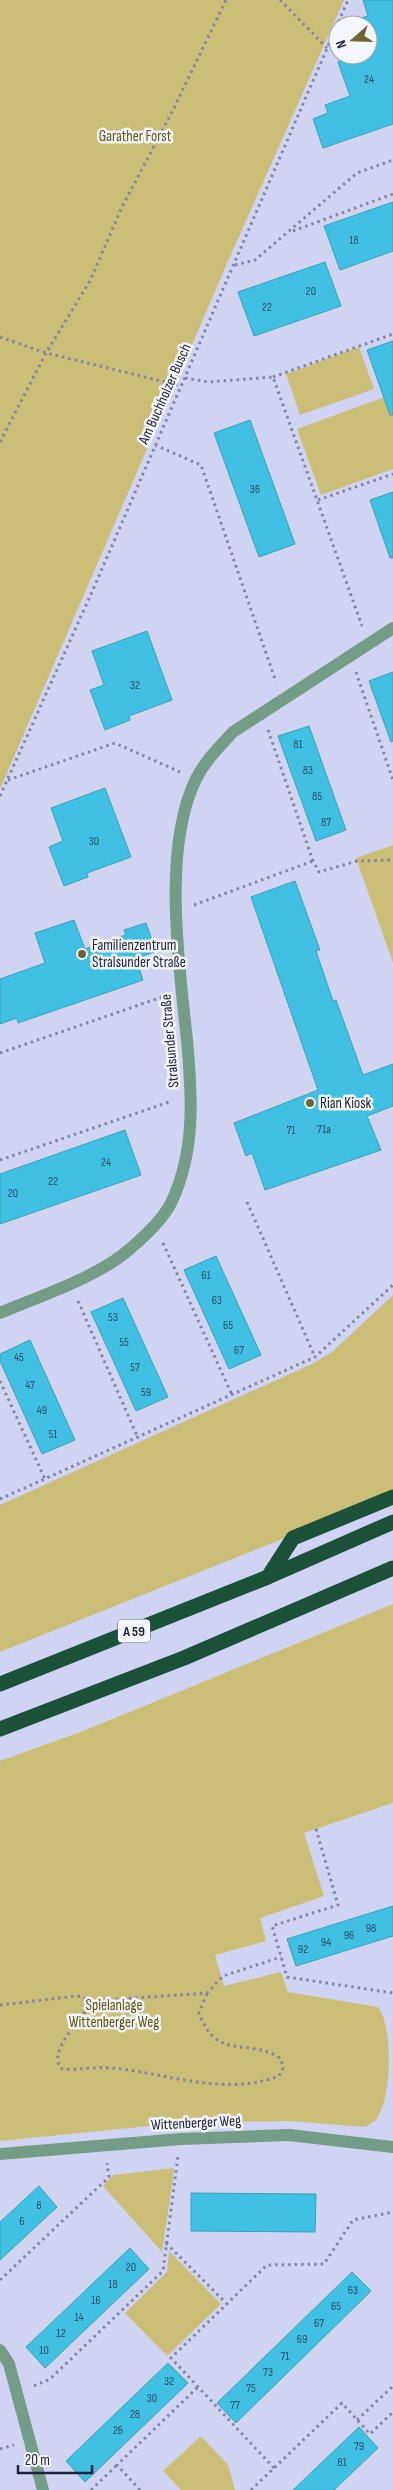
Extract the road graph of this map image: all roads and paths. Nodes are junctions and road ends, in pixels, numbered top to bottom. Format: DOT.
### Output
graph roads {
  1 [pos="226,0"];
  2 [pos="280,0"];
  3 [pos="348,0"];
  4 [pos="327,48"];
  5 [pos="393,160"];
  6 [pos="393,194"];
  7 [pos="290,232"];
  8 [pos="235,265"];
  9 [pos="393,334"];
  10 [pos="0,337"];
  11 [pos="46,353"];
  12 [pos="272,377"];
  13 [pos="184,378"];
  14 [pos="182,386"];
  15 [pos="0,442"];
  16 [pos="155,445"];
  17 [pos="393,474"];
  18 [pos="318,500"];
  19 [pos="393,628"];
  20 [pos="368,643"];
  21 [pos="351,654"];
  22 [pos="282,699"];
  23 [pos="263,712"];
  24 [pos="196,779"];
  25 [pos="8,780"];
  26 [pos="393,780"];
  27 [pos="0,796"];
  28 [pos="393,860"];
  29 [pos="313,861"];
  30 [pos="177,912"];
  31 [pos="182,990"];
  32 [pos="0,1053"];
  33 [pos="192,1094"];
  34 [pos="0,1160"];
  35 [pos="247,1202"];
  36 [pos="155,1224"];
  37 [pos="70,1283"];
  38 [pos="393,1285"];
  39 [pos="0,1314"];
  40 [pos="315,1357"];
  41 [pos="0,1381"];
  42 [pos="232,1395"];
  43 [pos="138,1438"];
  44 [pos="45,1479"];
  45 [pos="393,1497"];
  46 [pos="0,1500"];
  47 [pos="393,1522"];
  48 [pos="393,1568"];
  49 [pos="268,1577"];
  50 [pos="0,1684"];
  51 [pos="0,1729"];
  52 [pos="316,1829"];
  53 [pos="281,1957"];
  54 [pos="207,1993"];
  55 [pos="393,1993"];
  56 [pos="92,2001"];
  57 [pos="0,2005"];
  58 [pos="181,2139"];
  59 [pos="105,2145"];
  60 [pos="393,2147"];
  61 [pos="0,2154"];
  62 [pos="393,2212"];
  63 [pos="166,2244"];
  64 [pos="0,2280"];
  65 [pos="226,2304"];
  66 [pos="0,2350"];
  67 [pos="393,2386"];
  68 [pos="198,2387"];
  69 [pos="18,2393"];
  70 [pos="393,2412"];
  71 [pos="357,2420"];
  72 [pos="117,2465"];
  73 [pos="274,2468"];
  74 [pos="43,2490"];
  75 [pos="91,2490"];
  76 [pos="140,2490"];
  77 [pos="251,2490"];
  1 -- 11 [label="path"];
  2 -- 4 [label="path"];
  3 -- 4 [label="path, Am Buchholzer Busch"];
  4 -- 8 [label="path, Am Buchholzer Busch"];
  5 -- 7 [label="path"];
  6 -- 7 [label="path"];
  7 -- 8 [label="path"];
  8 -- 13 [label="path, Am Buchholzer Busch"];
  9 -- 12 [label="path"];
  10 -- 11 [label="path"];
  11 -- 14 [label="path"];
  11 -- 15 [label="path"];
  12 -- 13 [label="path"];
  12 -- 18 [label="path"];
  13 -- 14 [label="path, Am Buchholzer Busch"];
  14 -- 16 [label="path, Am Buchholzer Busch"];
  16 -- 22 [label="path"];
  16 -- 25 [label="path, Am Buchholzer Busch"];
  17 -- 18 [label="path"];
  18 -- 20 [label="path"];
  19 -- 20 [label="street, Stralsunder Straße"];
  20 -- 21 [label="street, Stralsunder Straße"];
  21 -- 22 [label="street, Stralsunder Straße"];
  21 -- 26 [label="path"];
  22 -- 23 [label="street, Stralsunder Straße"];
  23 -- 24 [label="street, Stralsunder Straße"];
  23 -- 29 [label="path"];
  24 -- 25 [label="path"];
  24 -- 30 [label="street, Stralsunder Straße"];
  25 -- 27 [label="path, Am Buchholzer Busch"];
  28 -- 29 [label="path"];
  29 -- 30 [label="path"];
  30 -- 31 [label="street, Stralsunder Straße"];
  31 -- 32 [label="path"];
  31 -- 33 [label="street, Stralsunder Straße"];
  33 -- 34 [label="path"];
  33 -- 36 [label="street, Stralsunder Straße"];
  35 -- 40 [label="path"];
  36 -- 37 [label="street, Stralsunder Straße"];
  36 -- 42 [label="path"];
  37 -- 39 [label="street, Stralsunder Straße"];
  37 -- 43 [label="path"];
  38 -- 40 [label="path"];
  40 -- 42 [label="path"];
  41 -- 44 [label="path"];
  42 -- 43 [label="path"];
  43 -- 44 [label="path"];
  44 -- 46 [label="path"];
  45 -- 49 [label="highway"];
  47 -- 49 [label="highway, A 59"];
  48 -- 51 [label="highway"];
  49 -- 50 [label="highway, A 59"];
  52 -- 53 [label="path"];
  53 -- 54 [label="path"];
  53 -- 55 [label="path"];
  54 -- 56 [label="path"];
  54 -- 56 [label="path"];
  56 -- 57 [label="path"];
  58 -- 59 [label="street, Wittenberger Weg"];
  58 -- 60 [label="street, Wittenberger Weg"];
  58 -- 63 [label="path"];
  59 -- 61 [label="street, Wittenberger Weg"];
  59 -- 64 [label="path"];
  62 -- 65 [label="path"];
  63 -- 65 [label="path"];
  63 -- 69 [label="path"];
  65 -- 68 [label="path"];
  66 -- 69 [label="street"];
  67 -- 71 [label="path"];
  68 -- 72 [label="path"];
  68 -- 73 [label="path"];
  69 -- 74 [label="street"];
  70 -- 71 [label="path"];
  71 -- 73 [label="path"];
  72 -- 75 [label="path"];
  72 -- 76 [label="path"];
  73 -- 77 [label="path"];
}
